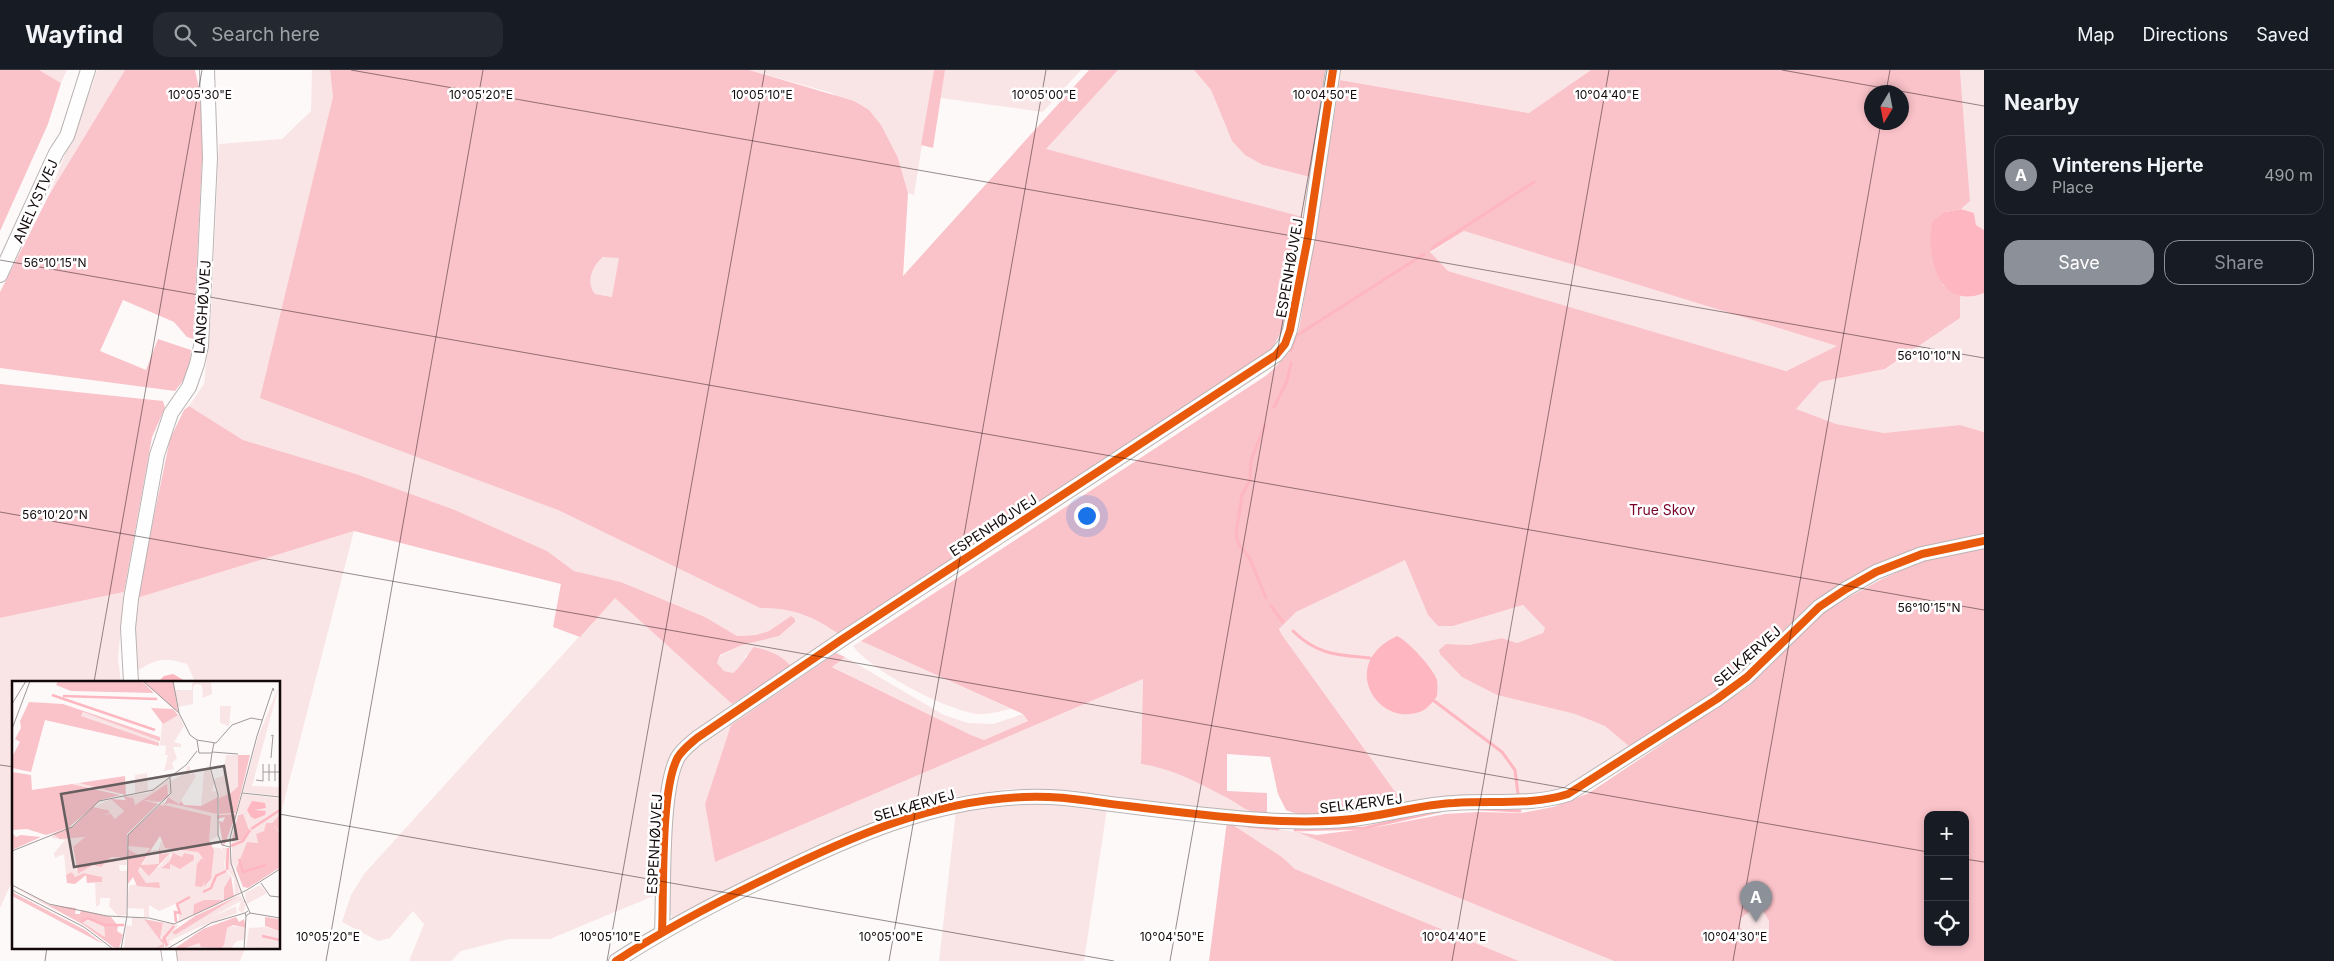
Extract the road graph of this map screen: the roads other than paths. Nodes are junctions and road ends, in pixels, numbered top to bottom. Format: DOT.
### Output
graph roads {
  1 [pos="79,70"];
  2 [pos="88,70"];
  3 [pos="207,70"];
  4 [pos="1333,70"];
  5 [pos="56,153"];
  6 [pos="0,275"];
  7 [pos="1984,541"];
  8 [pos="131,681"];
  9 [pos="662,932"];
  10 [pos="168,948"];
  11 [pos="170,961"];
  12 [pos="616,961"];
  1 -- 5 [label="street, ANELYSTVEJ"];
  2 -- 5 [label="street, ANELYSTVEJ"];
  3 -- 8 [label="street, LANGHØJVEJ"];
  4 -- 9 [label="street, ESPENHØJVEJ"];
  5 -- 6 [label="street, ANELYSTVEJ"];
  7 -- 9 [label="street, SELKÆRVEJ"];
  9 -- 12 [label="street"];
  10 -- 11 [label="street"];
}
